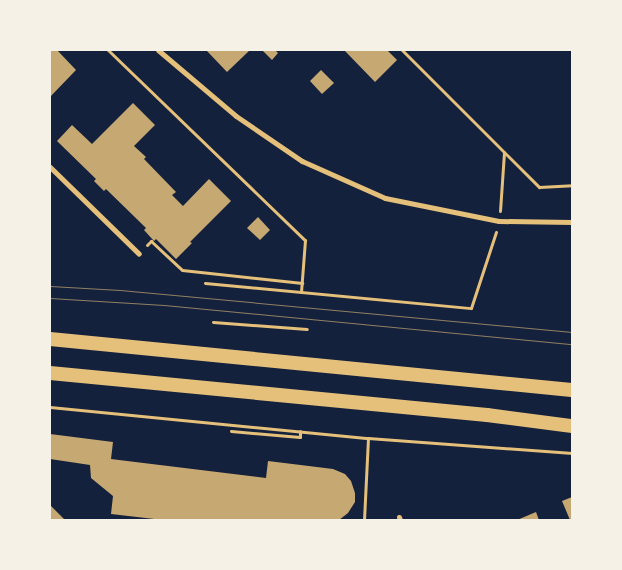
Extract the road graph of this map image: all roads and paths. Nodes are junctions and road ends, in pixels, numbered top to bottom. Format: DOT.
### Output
graph roads {
  1 [pos="108,50"];
  2 [pos="158,50"];
  3 [pos="402,50"];
  4 [pos="504,152"];
  5 [pos="50,167"];
  6 [pos="572,185"];
  7 [pos="499,221"];
  8 [pos="572,222"];
  9 [pos="139,254"];
  10 [pos="205,283"];
  11 [pos="302,283"];
  12 [pos="301,292"];
  13 [pos="213,322"];
  14 [pos="307,329"];
  15 [pos="50,338"];
  16 [pos="50,373"];
  17 [pos="572,390"];
  18 [pos="50,407"];
  19 [pos="572,426"];
  20 [pos="232,431"];
  21 [pos="300,431"];
  22 [pos="368,438"];
  23 [pos="572,453"];
  24 [pos="364,520"];
  1 -- 11 [label="path"];
  2 -- 7 [label="street"];
  3 -- 4 [label="path"];
  4 -- 6 [label="path"];
  4 -- 7 [label="path"];
  5 -- 9 [label="street"];
  7 -- 8 [label="street"];
  7 -- 12 [label="path"];
  9 -- 11 [label="path"];
  10 -- 12 [label="path"];
  11 -- 12 [label="path"];
  13 -- 14 [label="path"];
  15 -- 17 [label="highway"];
  16 -- 19 [label="highway"];
  18 -- 21 [label="path"];
  20 -- 21 [label="path"];
  21 -- 22 [label="path"];
  22 -- 23 [label="path"];
  22 -- 24 [label="path"];
}
